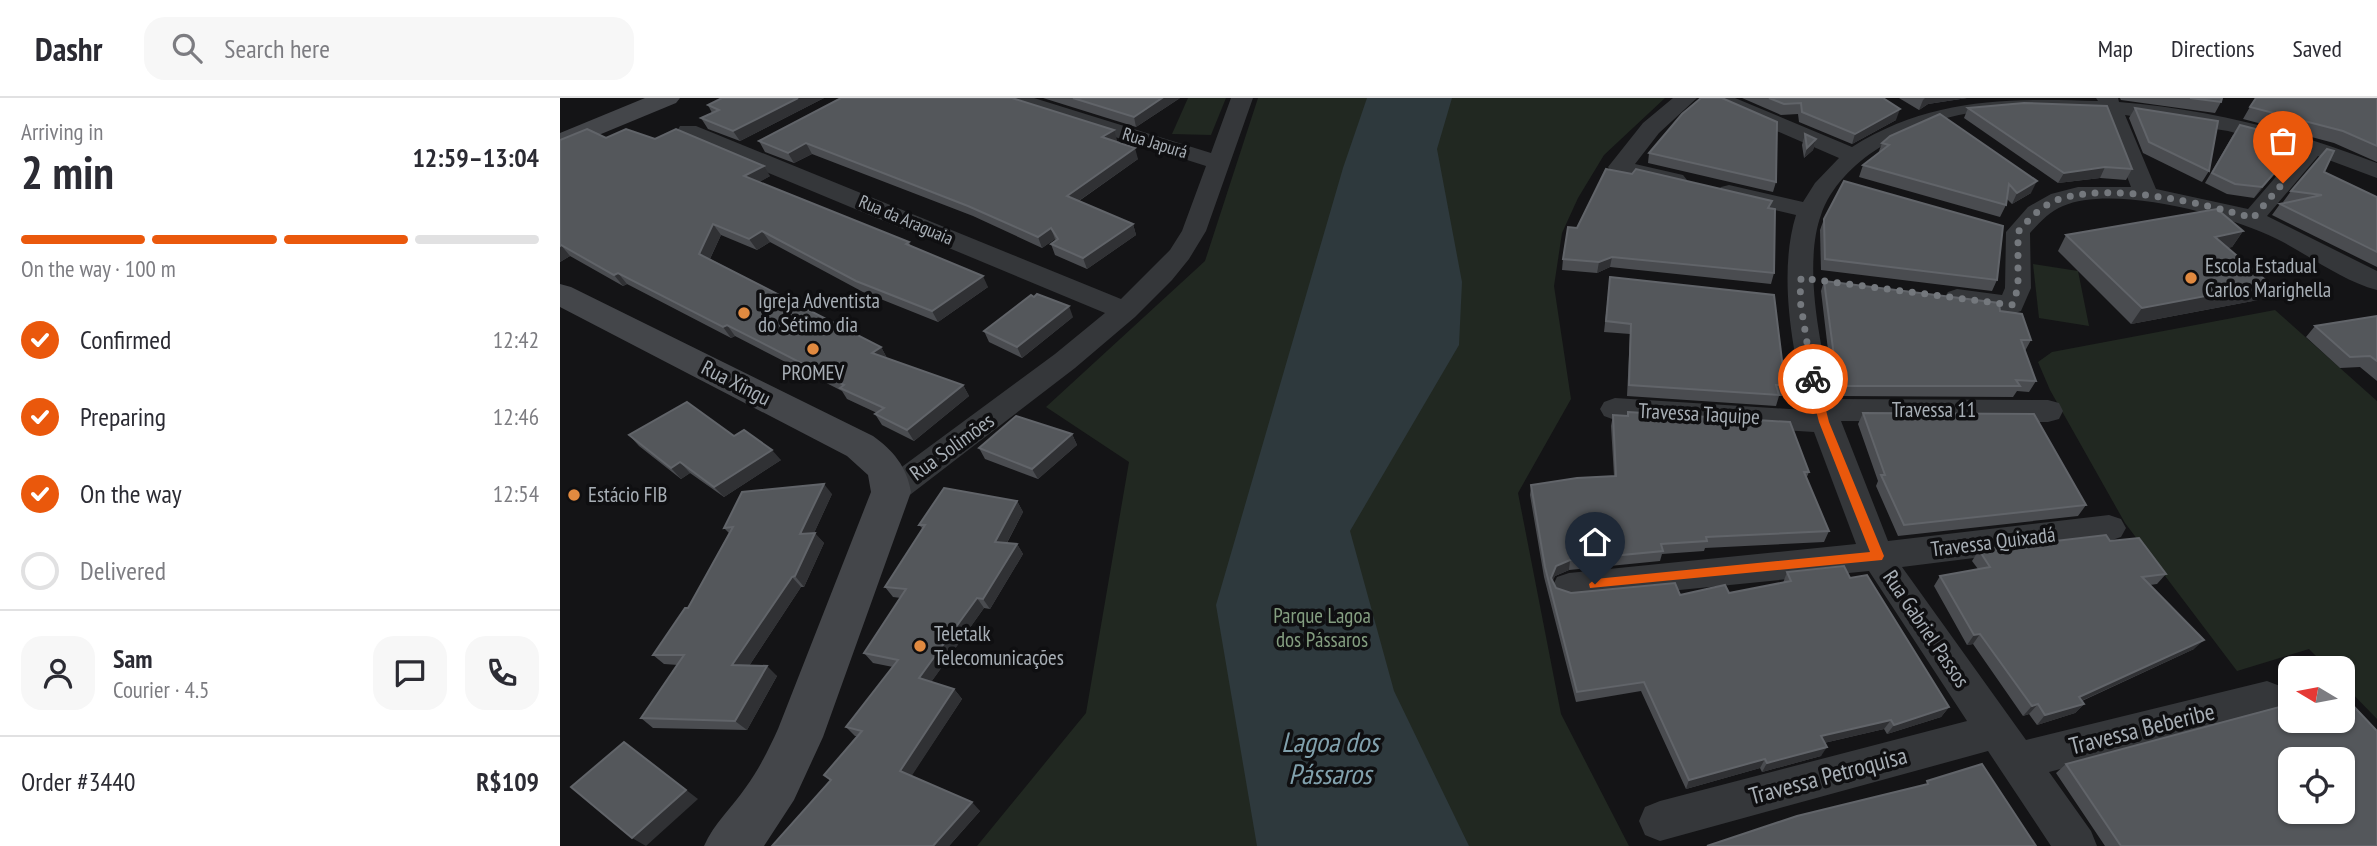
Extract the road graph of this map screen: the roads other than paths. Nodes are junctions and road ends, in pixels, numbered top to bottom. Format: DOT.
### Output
graph roads {
  1 [pos="667,98"];
  2 [pos="1012,98"];
  3 [pos="1242,98"];
  4 [pos="1686,98"];
  5 [pos="1717,98"];
  6 [pos="2003,100"];
  7 [pos="2108,100"];
  8 [pos="688,131"];
  9 [pos="765,140"];
  10 [pos="560,144"];
  11 [pos="2313,147"];
  12 [pos="742,152"];
  13 [pos="1853,156"];
  14 [pos="1219,163"];
  15 [pos="2373,164"];
  16 [pos="2147,196"];
  17 [pos="1810,211"];
  18 [pos="2253,218"];
  19 [pos="1991,225"];
  20 [pos="2018,232"];
  21 [pos="2377,282"];
  22 [pos="560,294"];
  23 [pos="1933,295"];
  24 [pos="1125,312"];
  25 [pos="1615,409"];
  26 [pos="2048,411"];
  27 [pos="1822,416"];
  28 [pos="891,492"];
  29 [pos="2109,528"];
  30 [pos="1878,556"];
  31 [pos="1569,587"];
  32 [pos="2267,698"];
  33 [pos="2007,746"];
  34 [pos="1660,821"];
  35 [pos="730,846"];
  36 [pos="2076,846"];
  1 -- 10 [label="street"];
  2 -- 14 [label="street, Rua Japurá"];
  3 -- 14 [label="street, Rua Solimões"];
  4 -- 17 [label="street"];
  5 -- 13 [label="street"];
  6 -- 7 [label="street, Rua Gabriel Passos"];
  6 -- 13 [label="street, Rua Gabriel Passos"];
  7 -- 11 [label="street, Rua Gabriel Passos"];
  7 -- 16 [label="street"];
  8 -- 12 [label="street, Rua da Araguaia"];
  9 -- 12 [label="street"];
  11 -- 15 [label="street, Rua Gabriel Passos"];
  11 -- 18 [label="street"];
  12 -- 24 [label="street, Rua da Araguaia"];
  13 -- 17 [label="street, Rua Gabriel Passos"];
  14 -- 24 [label="street, Rua Solimões"];
  16 -- 18 [label="street"];
  16 -- 20 [label="street"];
  17 -- 27 [label="street, Rua Gabriel Passos"];
  18 -- 21 [label="street"];
  19 -- 20 [label="street"];
  20 -- 23 [label="street"];
  22 -- 28 [label="street, Rua Xingu"];
  24 -- 28 [label="street, Rua Solimões"];
  25 -- 27 [label="street, Travessa Taquipe"];
  26 -- 27 [label="street, Travessa 11"];
  27 -- 30 [label="street, Rua Gabriel Passos"];
  28 -- 35 [label="street, Rua Solimões"];
  29 -- 30 [label="street, Travessa Quixadá"];
  30 -- 31 [label="street, Travessa Quixadá"];
  30 -- 33 [label="street, Rua Gabriel Passos"];
  32 -- 33 [label="street, Travessa Beberibe"];
  33 -- 34 [label="street, Travessa Petroquisa"];
  33 -- 36 [label="street, Rua Gabriel Passos"];
}
